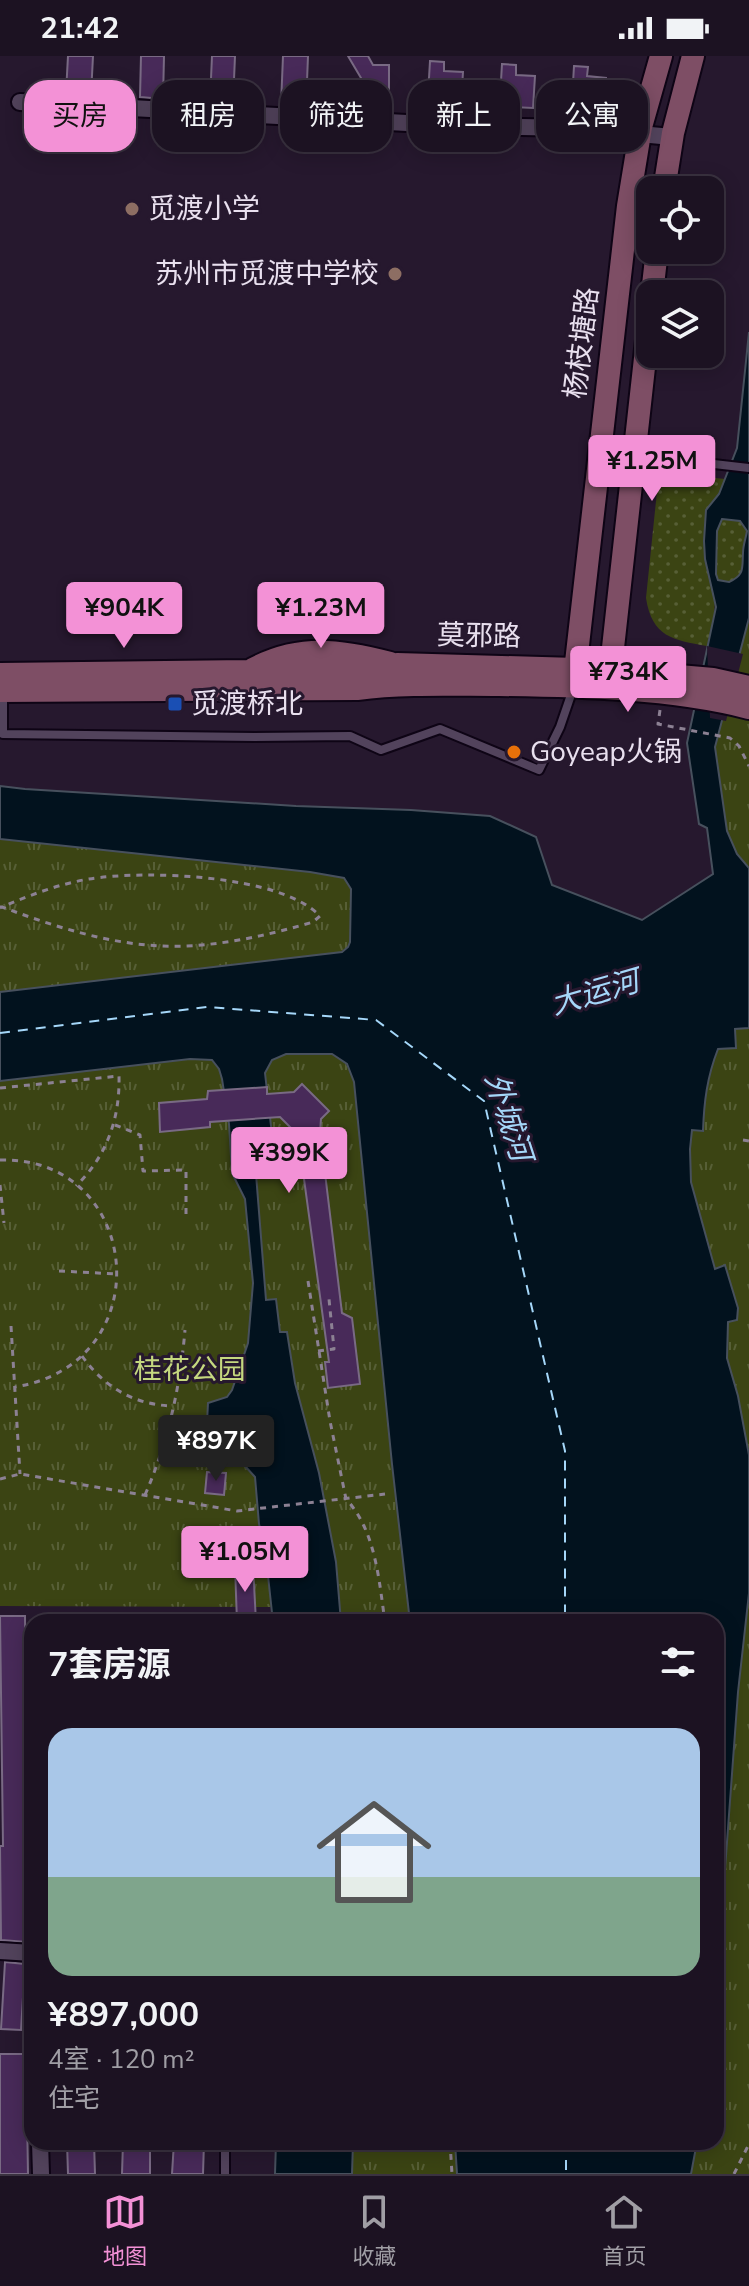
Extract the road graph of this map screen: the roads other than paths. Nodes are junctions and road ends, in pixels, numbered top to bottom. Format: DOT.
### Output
graph roads {
  1 [pos="661,56"];
  2 [pos="693,56"];
  3 [pos="20,102"];
  4 [pos="648,104"];
  5 [pos="536,127"];
  6 [pos="648,135"];
  7 [pos="672,137"];
  8 [pos="637,152"];
  9 [pos="666,176"];
  10 [pos="644,368"];
  11 [pos="634,455"];
  12 [pos="749,468"];
  13 [pos="574,678"];
  14 [pos="610,680"];
  15 [pos="1,685"];
  16 [pos="689,687"];
  17 [pos="749,687"];
  18 [pos="749,708"];
  19 [pos="0,1951"];
  20 [pos="24,1952"];
  21 [pos="40,2150"];
  22 [pos="225,2150"];
  23 [pos="41,2174"];
  24 [pos="225,2174"];
  1 -- 4 [label="main road, 杨枝塘路"];
  2 -- 7 [label="main road"];
  3 -- 5 [label="street"];
  6 -- 7 [label="street"];
  7 -- 9 [label="main road"];
  8 -- 13 [label="main road, 杨枝塘路"];
  10 -- 11 [label="main road"];
  11 -- 12 [label="lane"];
  11 -- 14 [label="main road"];
  13 -- 14 [label="main road"];
  13 -- 15 [label="main road, 莫邪路"];
  13 -- 15 [label="main road, 莫邪路"];
  13 -- 15 [label="lane"];
  14 -- 16 [label="main road"];
  14 -- 16 [label="main road"];
  16 -- 17 [label="main road"];
  16 -- 18 [label="main road"];
  19 -- 20 [label="street"];
  21 -- 23 [label="street"];
  22 -- 24 [label="lane"];
}
